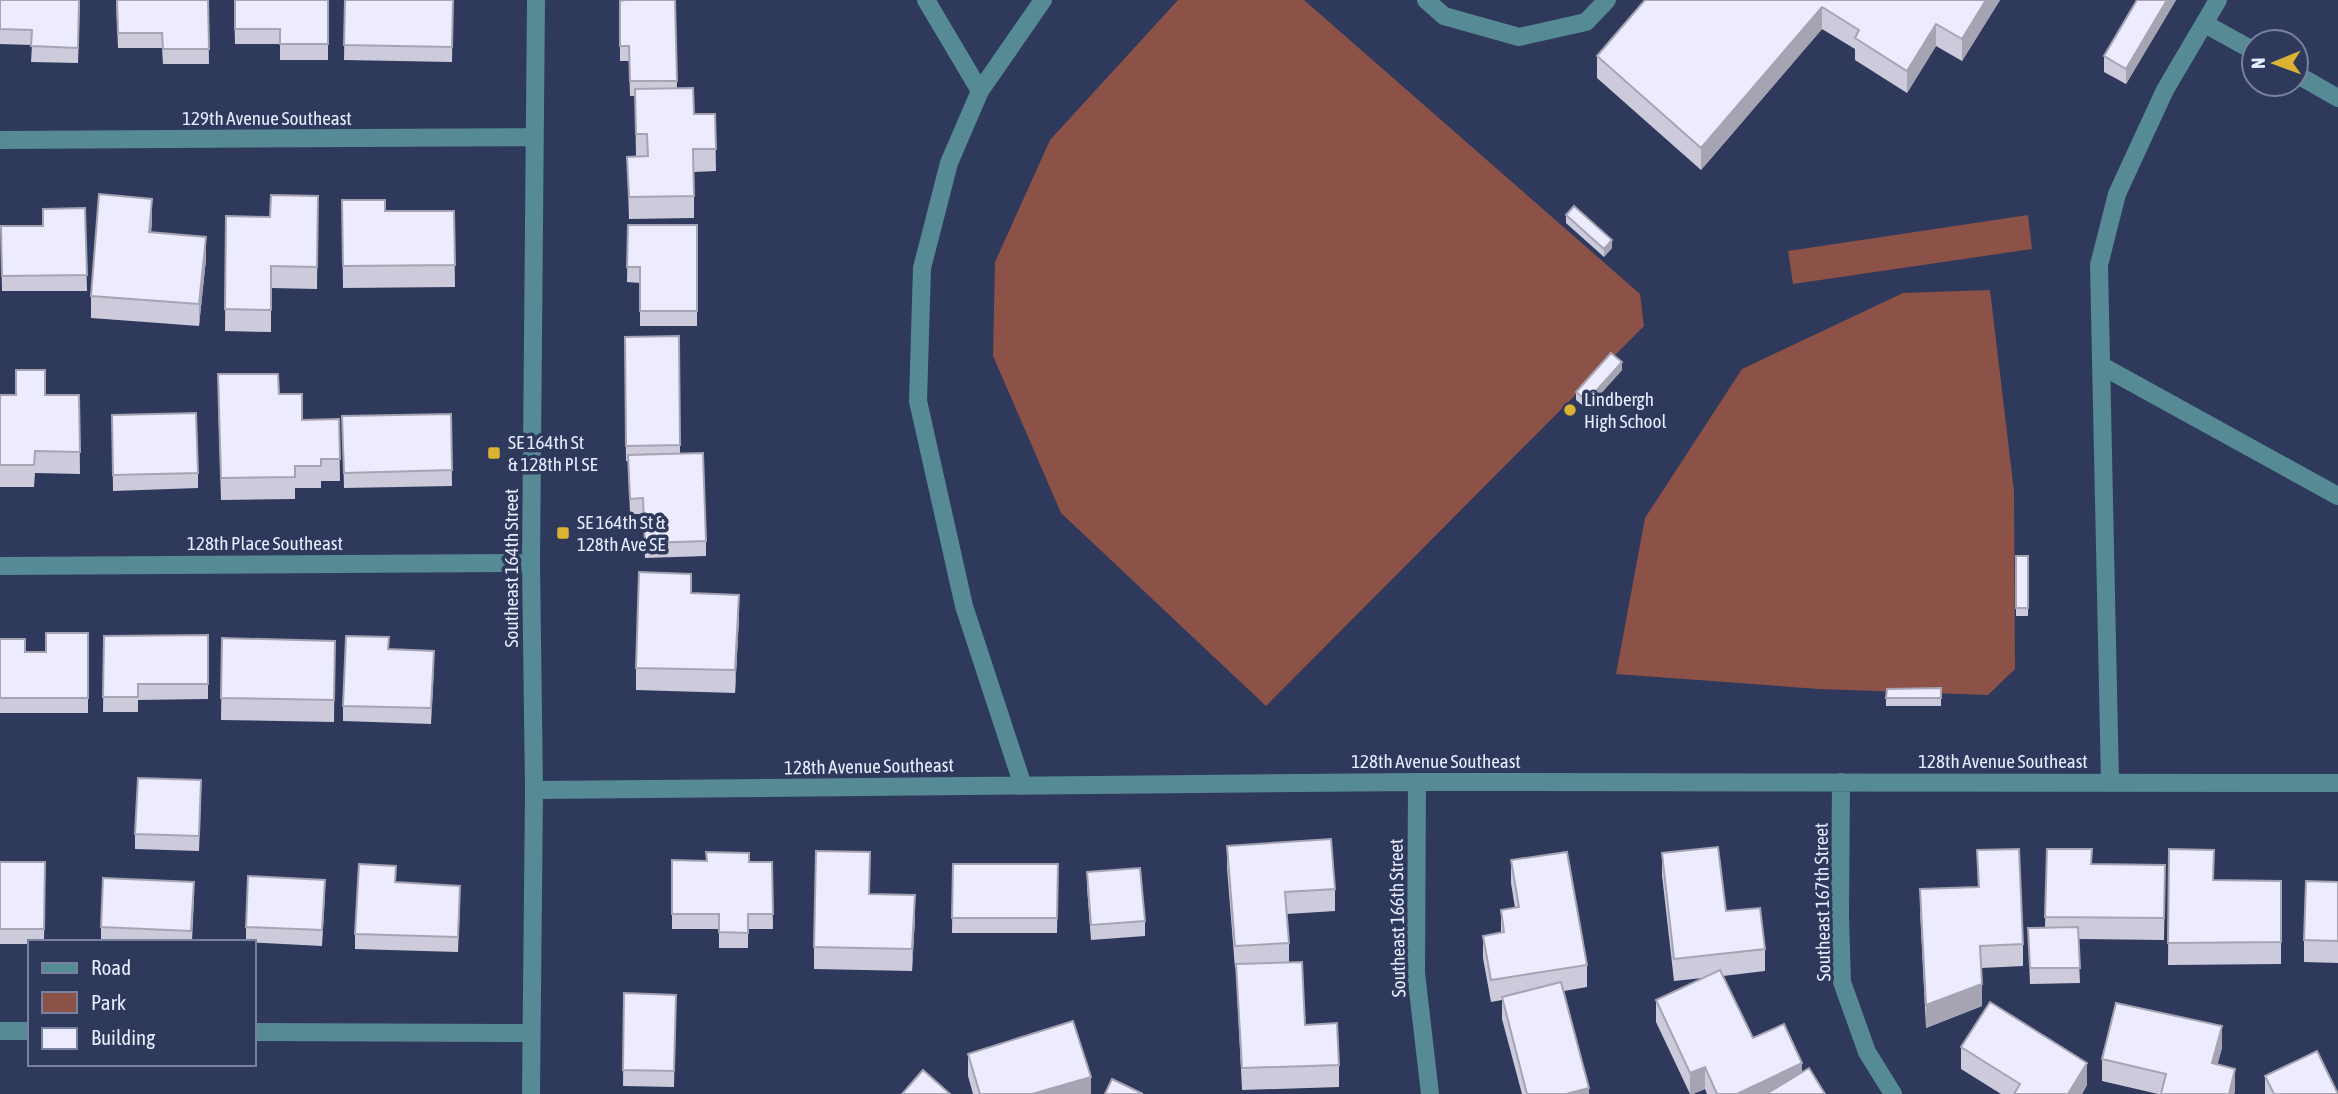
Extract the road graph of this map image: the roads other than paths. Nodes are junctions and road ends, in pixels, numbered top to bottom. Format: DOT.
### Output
graph roads {
  1 [pos="536,0"];
  2 [pos="926,0"];
  3 [pos="1043,0"];
  4 [pos="1426,0"];
  5 [pos="1607,0"];
  6 [pos="2218,0"];
  7 [pos="2205,24"];
  8 [pos="2240,43"];
  9 [pos="2310,82"];
  10 [pos="980,91"];
  11 [pos="2338,98"];
  12 [pos="535,137"];
  13 [pos="0,141"];
  14 [pos="2102,366"];
  15 [pos="2338,496"];
  16 [pos="531,563"];
  17 [pos="0,566"];
  18 [pos="1417,782"];
  19 [pos="1841,782"];
  20 [pos="2110,783"];
  21 [pos="2338,783"];
  22 [pos="1023,786"];
  23 [pos="534,790"];
  24 [pos="0,1031"];
  25 [pos="28,1031"];
  26 [pos="256,1032"];
  27 [pos="531,1033"];
  28 [pos="531,1094"];
  29 [pos="1430,1094"];
  30 [pos="1893,1094"];
  1 -- 12 [label="street, Southeast 164th Street"];
  2 -- 10 [label="street"];
  3 -- 10 [label="street"];
  4 -- 5 [label="street"];
  6 -- 7 [label="street"];
  7 -- 8 [label="street"];
  7 -- 14 [label="street"];
  9 -- 11 [label="street"];
  10 -- 22 [label="street"];
  12 -- 13 [label="street, 129th Avenue Southeast"];
  12 -- 16 [label="street, Southeast 164th Street"];
  14 -- 15 [label="street"];
  14 -- 20 [label="street"];
  16 -- 17 [label="street, 128th Place Southeast"];
  16 -- 23 [label="street, Southeast 164th Street"];
  18 -- 19 [label="street, 128th Avenue Southeast"];
  18 -- 22 [label="street, 128th Avenue Southeast"];
  18 -- 29 [label="street, Southeast 166th Street"];
  19 -- 20 [label="street, 128th Avenue Southeast"];
  19 -- 30 [label="street, Southeast 167th Street"];
  20 -- 21 [label="street, 128th Avenue Southeast"];
  22 -- 23 [label="street, 128th Avenue Southeast"];
  23 -- 27 [label="street, Southeast 164th Street"];
  24 -- 25 [label="street"];
  26 -- 27 [label="street"];
  27 -- 28 [label="street, Southeast 164th Street"];
}
